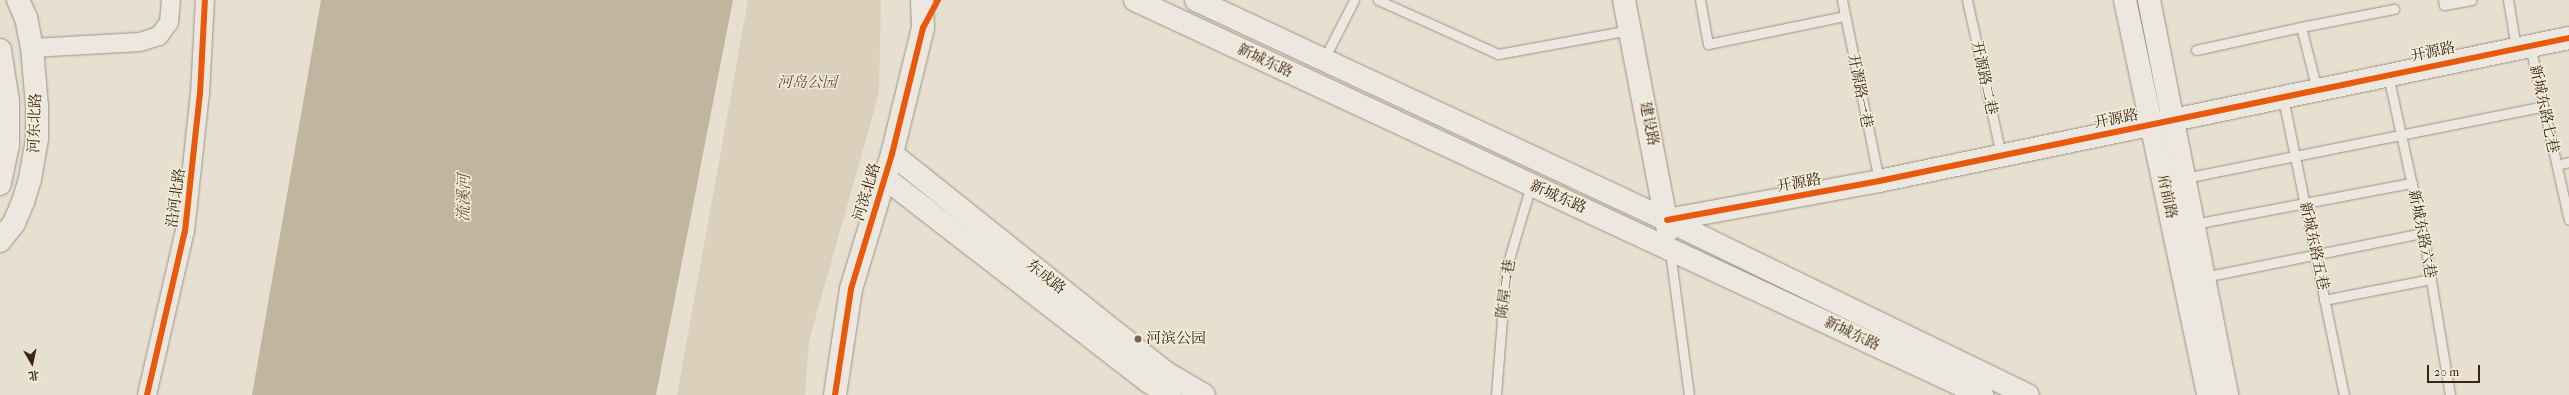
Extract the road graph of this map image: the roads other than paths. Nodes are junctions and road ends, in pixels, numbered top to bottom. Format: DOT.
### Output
graph roads {
  1 [pos="18,0"];
  2 [pos="170,0"];
  3 [pos="205,0"];
  4 [pos="922,0"];
  5 [pos="938,0"];
  6 [pos="1135,0"];
  7 [pos="1196,0"];
  8 [pos="1354,0"];
  9 [pos="1378,0"];
  10 [pos="1624,0"];
  11 [pos="1700,0"];
  12 [pos="1842,0"];
  13 [pos="1967,0"];
  14 [pos="2125,0"];
  15 [pos="2149,0"];
  16 [pos="2443,0"];
  17 [pos="2472,0"];
  18 [pos="2508,0"];
  19 [pos="2394,9"];
  20 [pos="1845,16"];
  21 [pos="2301,27"];
  22 [pos="923,28"];
  23 [pos="1630,30"];
  24 [pos="2569,38"];
  25 [pos="2523,47"];
  26 [pos="32,48"];
  27 [pos="0,50"];
  28 [pos="2196,50"];
  29 [pos="1324,59"];
  30 [pos="2388,75"];
  31 [pos="2317,90"];
  32 [pos="2283,98"];
  33 [pos="2544,106"];
  34 [pos="2174,121"];
  35 [pos="2152,126"];
  36 [pos="2401,135"];
  37 [pos="892,154"];
  38 [pos="2001,155"];
  39 [pos="2295,155"];
  40 [pos="2569,162"];
  41 [pos="2557,164"];
  42 [pos="885,178"];
  43 [pos="2185,178"];
  44 [pos="1879,181"];
  45 [pos="2412,183"];
  46 [pos="0,184"];
  47 [pos="1531,185"];
  48 [pos="2305,204"];
  49 [pos="1668,220"];
  50 [pos="2569,220"];
  51 [pos="2194,224"];
  52 [pos="2422,233"];
  53 [pos="0,241"];
  54 [pos="1670,248"];
  55 [pos="2315,255"];
  56 [pos="2204,277"];
  57 [pos="2431,279"];
  58 [pos="2324,300"];
  59 [pos="1194,392"];
  60 [pos="147,395"];
  61 [pos="835,395"];
  62 [pos="1170,395"];
  63 [pos="1496,395"];
  64 [pos="1689,395"];
  65 [pos="1982,395"];
  66 [pos="2028,395"];
  67 [pos="2208,395"];
  68 [pos="2227,395"];
  69 [pos="2344,395"];
  70 [pos="2450,395"];
  1 -- 26 [label="street, 河东北路"];
  2 -- 26 [label="street"];
  3 -- 60 [label="street, 沿河北路"];
  4 -- 22 [label="street, 河滨北路"];
  5 -- 22 [label="street, 河滨北路"];
  6 -- 47 [label="street, 新城东路"];
  7 -- 29 [label="street, 新城东路"];
  8 -- 29 [label="lane"];
  9 -- 23 [label="lane"];
  10 -- 23 [label="street, 建设路"];
  11 -- 20 [label="lane"];
  12 -- 20 [label="lane, 开源路一巷"];
  13 -- 38 [label="lane, 开源路二巷"];
  14 -- 35 [label="street, 府前路"];
  15 -- 34 [label="street, 府前路"];
  16 -- 17 [label="lane"];
  18 -- 25 [label="lane, 新城东路七巷"];
  19 -- 21 [label="lane"];
  20 -- 44 [label="lane, 开源路一巷"];
  21 -- 28 [label="lane"];
  21 -- 31 [label="lane"];
  22 -- 37 [label="street, 河滨北路"];
  23 -- 49 [label="street, 建设路"];
  24 -- 25 [label="street, 开源路"];
  25 -- 30 [label="street, 开源路"];
  25 -- 33 [label="lane, 新城东路七巷"];
  26 -- 53 [label="street, 河东北路"];
  27 -- 46 [label="street, 河东北路"];
  29 -- 49 [label="street, 新城东路"];
  30 -- 31 [label="street, 开源路"];
  30 -- 36 [label="lane, 新城东路六巷"];
  31 -- 32 [label="street, 开源路"];
  32 -- 34 [label="street, 开源路"];
  32 -- 39 [label="lane, 新城东路五巷"];
  33 -- 36 [label="lane"];
  33 -- 41 [label="lane, 新城东路七巷"];
  34 -- 35 [label="street, 开源路"];
  34 -- 43 [label="street, 府前路"];
  35 -- 38 [label="street, 开源路"];
  35 -- 67 [label="street, 府前路"];
  36 -- 39 [label="lane"];
  36 -- 45 [label="lane, 新城东路六巷"];
  37 -- 42 [label="street, 河滨北路"];
  37 -- 59 [label="street, 东成路"];
  38 -- 44 [label="street, 开源路"];
  39 -- 43 [label="lane"];
  39 -- 48 [label="lane, 新城东路五巷"];
  40 -- 41 [label="lane"];
  41 -- 50 [label="lane, 新城东路七巷"];
  42 -- 61 [label="street, 河滨北路"];
  42 -- 62 [label="street, 东成路"];
  43 -- 51 [label="street, 府前路"];
  44 -- 49 [label="street, 开源路"];
  45 -- 48 [label="lane"];
  45 -- 52 [label="lane, 新城东路六巷"];
  47 -- 54 [label="street, 新城东路"];
  47 -- 63 [label="lane, 陈屋二巷"];
  48 -- 51 [label="lane"];
  48 -- 55 [label="lane, 新城东路五巷"];
  49 -- 54 [label="street, 建设路"];
  49 -- 66 [label="street, 新城东路"];
  51 -- 56 [label="street, 府前路"];
  52 -- 55 [label="lane"];
  52 -- 57 [label="lane, 新城东路六巷"];
  54 -- 64 [label="lane"];
  54 -- 65 [label="street, 新城东路"];
  55 -- 56 [label="lane"];
  55 -- 58 [label="lane, 新城东路五巷"];
  56 -- 68 [label="street, 府前路"];
  57 -- 58 [label="lane"];
  57 -- 70 [label="lane, 新城东路六巷"];
  58 -- 69 [label="lane, 新城东路五巷"];
}
